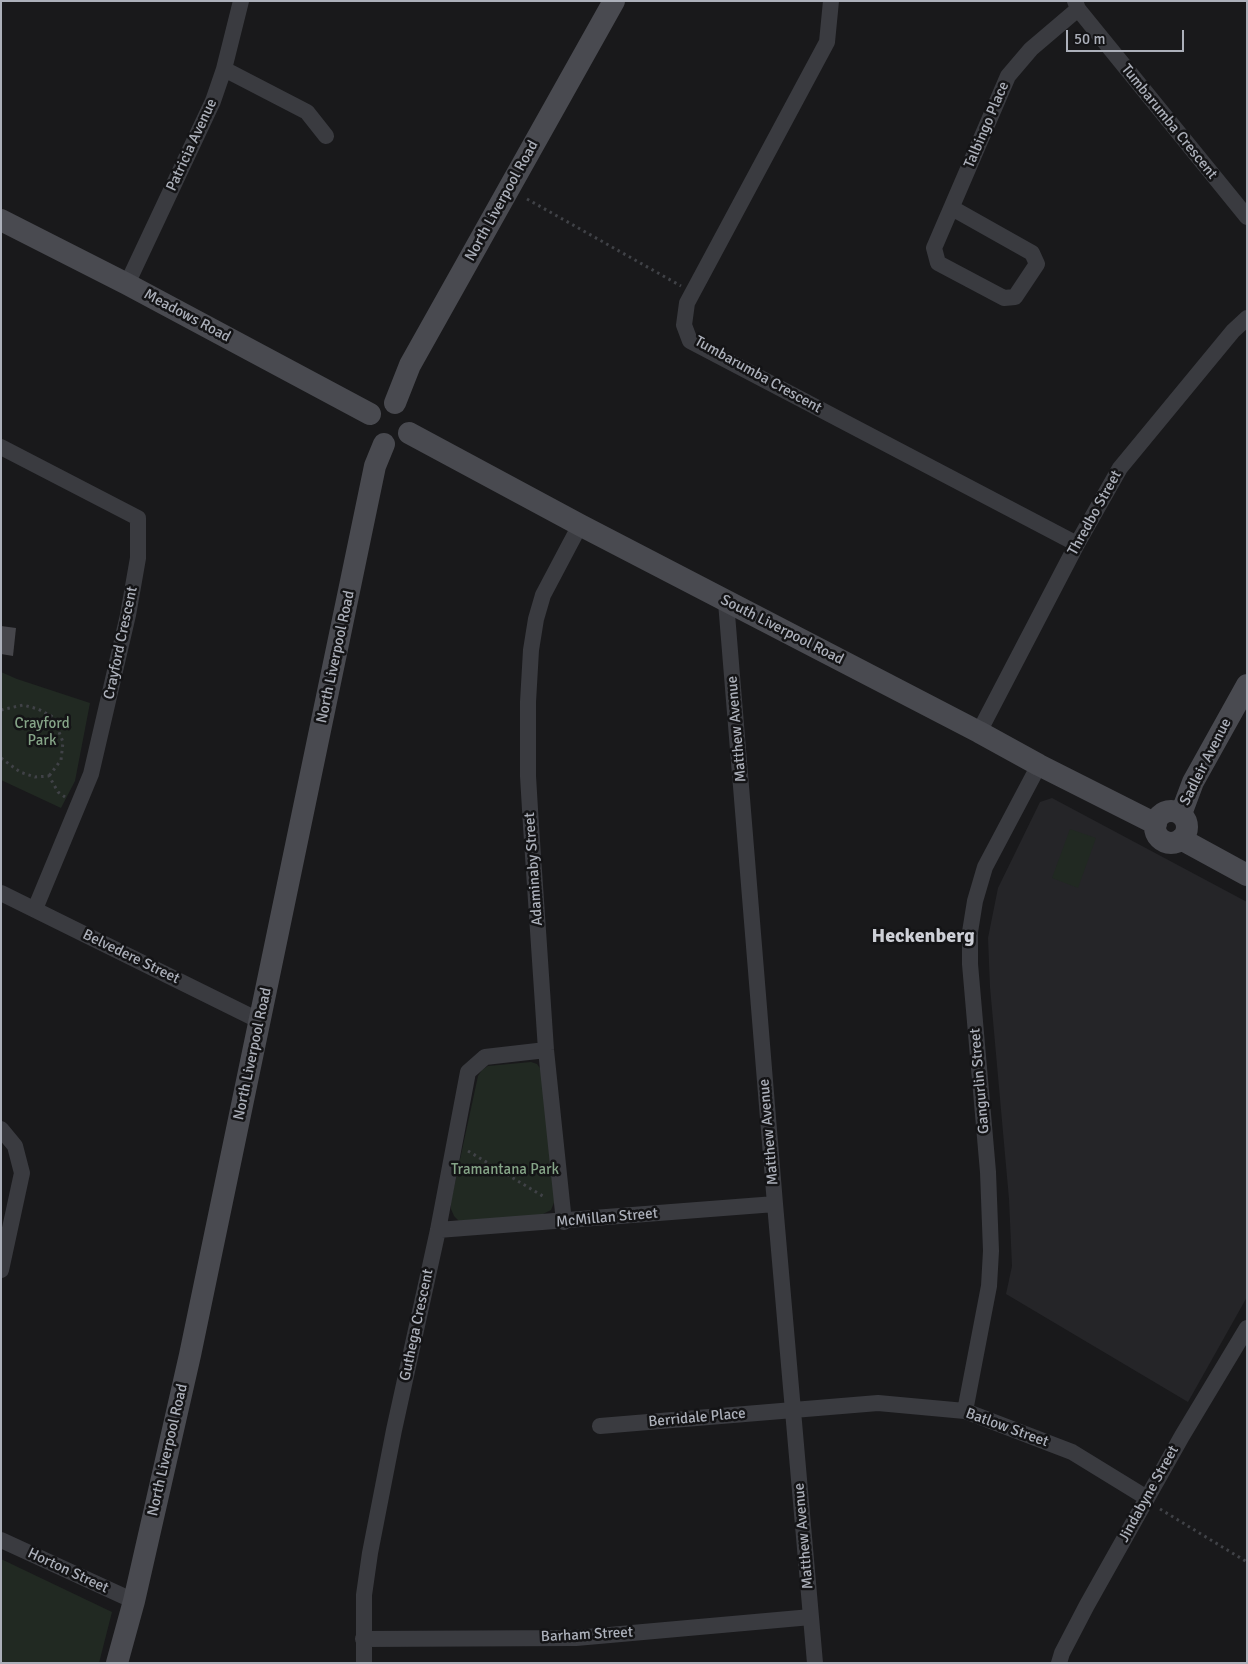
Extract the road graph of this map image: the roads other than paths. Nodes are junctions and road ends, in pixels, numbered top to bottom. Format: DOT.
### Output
graph roads {
  1 [pos="241,1"];
  2 [pos="614,1"];
  3 [pos="831,1"];
  4 [pos="1077,5"];
  5 [pos="224,69"];
  6 [pos="326,136"];
  7 [pos="952,208"];
  8 [pos="1247,217"];
  9 [pos="1,220"];
  10 [pos="127,284"];
  11 [pos="1247,318"];
  12 [pos="395,403"];
  13 [pos="370,414"];
  14 [pos="409,432"];
  15 [pos="384,444"];
  16 [pos="1,447"];
  17 [pos="580,525"];
  18 [pos="1077,544"];
  19 [pos="726,602"];
  20 [pos="1247,685"];
  21 [pos="979,732"];
  22 [pos="1039,765"];
  23 [pos="1181,814"];
  24 [pos="1156,824"];
  25 [pos="1182,839"];
  26 [pos="1247,875"];
  27 [pos="1,894"];
  28 [pos="35,909"];
  29 [pos="260,1021"];
  30 [pos="546,1050"];
  31 [pos="1,1129"];
  32 [pos="775,1204"];
  33 [pos="564,1222"];
  34 [pos="438,1230"];
  35 [pos="1,1270"];
  36 [pos="1247,1328"];
  37 [pos="794,1410"];
  38 [pos="965,1411"];
  39 [pos="600,1426"];
  40 [pos="1147,1498"];
  41 [pos="1,1540"];
  42 [pos="134,1601"];
  43 [pos="811,1618"];
  44 [pos="363,1639"];
  45 [pos="117,1663"];
  46 [pos="364,1663"];
  47 [pos="815,1663"];
  48 [pos="1059,1663"];
  1 -- 5 [label="street, Patricia Avenue"];
  2 -- 12 [label="main road, North Liverpool Road"];
  3 -- 18 [label="street, Tumbarumba Crescent"];
  4 -- 7 [label="street, Talbingo Place"];
  4 -- 8 [label="street, Tumbarumba Crescent"];
  5 -- 6 [label="street"];
  5 -- 10 [label="street, Patricia Avenue"];
  7 -- 7 [label="street, Talbingo Place"];
  9 -- 10 [label="main road, Meadows Road"];
  10 -- 13 [label="main road, Meadows Road"];
  11 -- 18 [label="street, Thredbo Street"];
  12 -- 13 [label="main road"];
  12 -- 14 [label="main road"];
  13 -- 15 [label="main road"];
  14 -- 15 [label="main road"];
  14 -- 17 [label="main road, South Liverpool Road"];
  15 -- 29 [label="main road, North Liverpool Road"];
  16 -- 28 [label="street, Crayford Crescent"];
  17 -- 19 [label="main road, South Liverpool Road"];
  17 -- 30 [label="street, Adaminaby Street"];
  18 -- 21 [label="street, Thredbo Street"];
  19 -- 21 [label="main road, South Liverpool Road"];
  19 -- 32 [label="street, Matthew Avenue"];
  20 -- 23 [label="main road, Sadleir Avenue"];
  21 -- 22 [label="main road, South Liverpool Road"];
  22 -- 24 [label="main road, South Liverpool Road"];
  22 -- 38 [label="street, Gangurlin Street"];
  23 -- 24 [label="main road"];
  23 -- 25 [label="main road"];
  24 -- 25 [label="main road"];
  25 -- 26 [label="main road"];
  27 -- 28 [label="street, Belvedere Street"];
  28 -- 29 [label="street, Belvedere Street"];
  29 -- 42 [label="main road, North Liverpool Road"];
  30 -- 33 [label="street, Adaminaby Street"];
  30 -- 34 [label="street, Guthega Crescent"];
  31 -- 35 [label="street"];
  32 -- 33 [label="street, McMillan Street"];
  32 -- 37 [label="street, Matthew Avenue"];
  33 -- 34 [label="street, McMillan Street"];
  34 -- 44 [label="street, Guthega Crescent"];
  36 -- 40 [label="street, Jindabyne Street"];
  37 -- 38 [label="street, Batlow Street"];
  37 -- 39 [label="street, Berridale Place"];
  37 -- 43 [label="street, Matthew Avenue"];
  38 -- 40 [label="street, Batlow Street"];
  40 -- 48 [label="street, Jindabyne Street"];
  41 -- 42 [label="street, Horton Street"];
  42 -- 45 [label="main road, North Liverpool Road"];
  43 -- 44 [label="street, Barham Street"];
  43 -- 47 [label="street, Matthew Avenue"];
  44 -- 46 [label="street, Guthega Crescent"];
}
